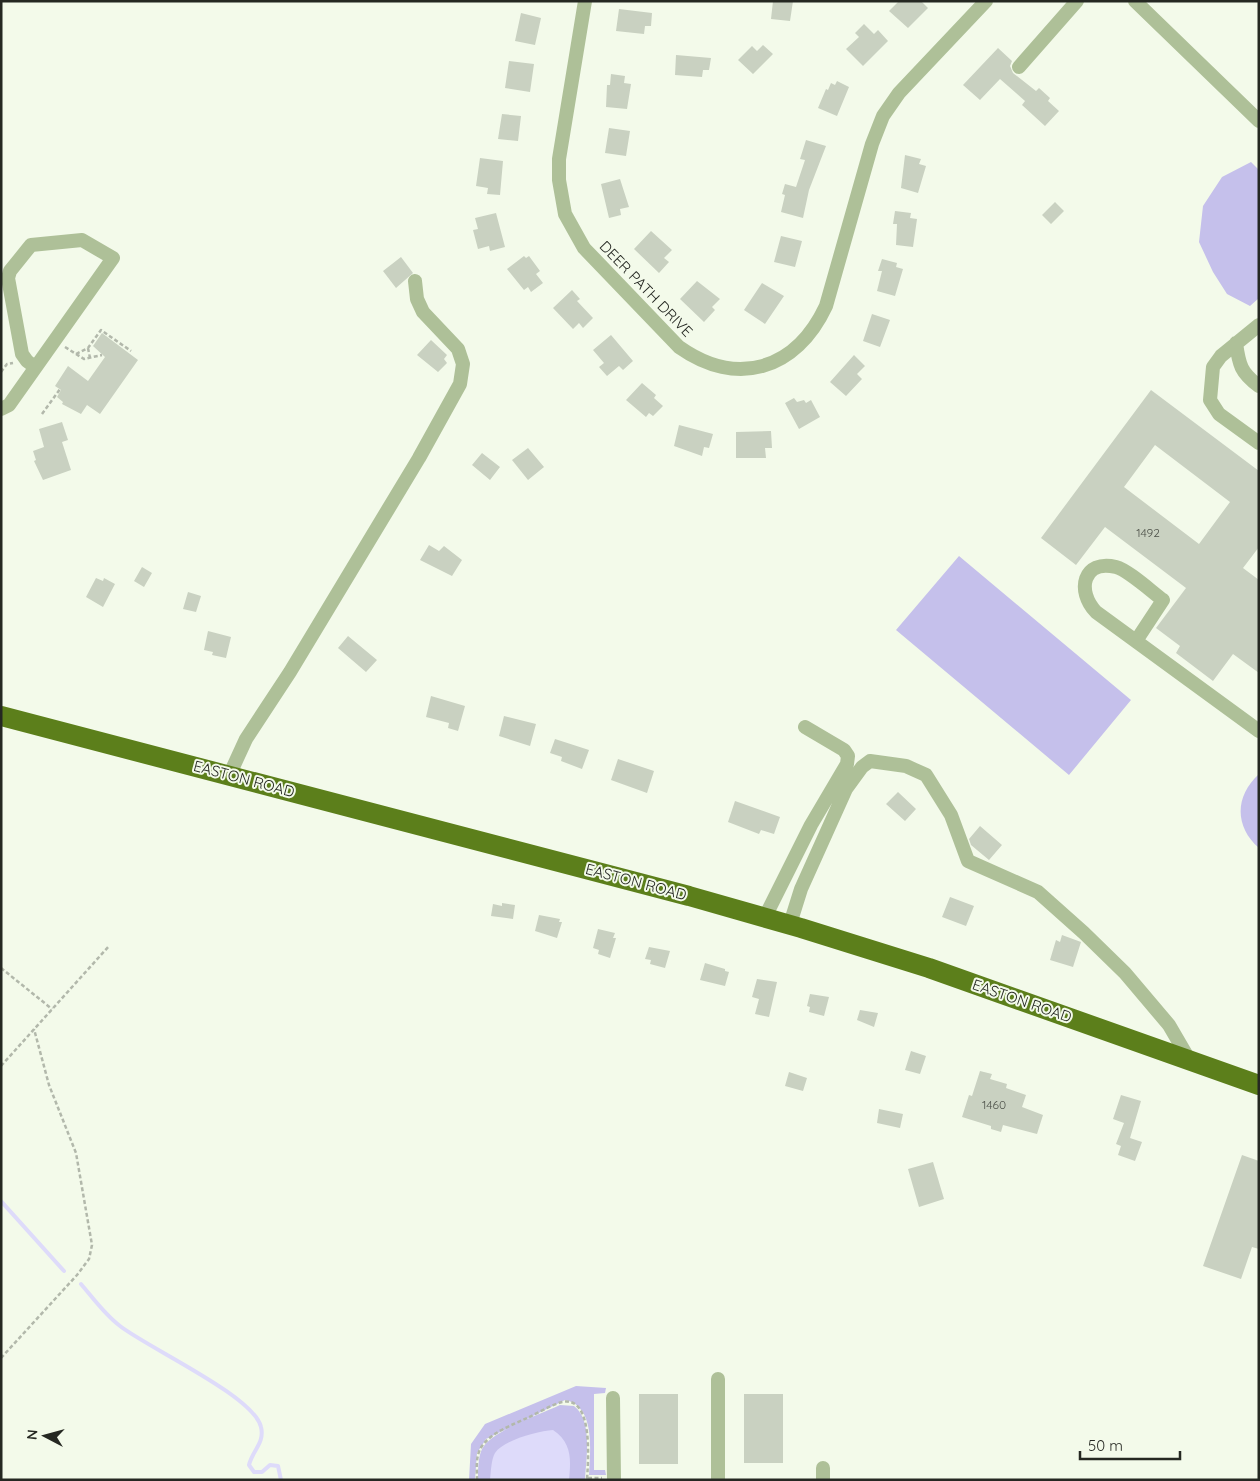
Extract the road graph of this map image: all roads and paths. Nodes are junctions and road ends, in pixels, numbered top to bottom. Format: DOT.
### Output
graph roads {
  1 [pos="585,1"];
  2 [pos="986,1"];
  3 [pos="1077,1"];
  4 [pos="1135,1"];
  5 [pos="1019,67"];
  6 [pos="1259,120"];
  7 [pos="415,281"];
  8 [pos="1259,325"];
  9 [pos="60,343"];
  10 [pos="1236,343"];
  11 [pos="88,348"];
  12 [pos="131,351"];
  13 [pos="76,354"];
  14 [pos="102,355"];
  15 [pos="90,358"];
  16 [pos="14,363"];
  17 [pos="35,367"];
  18 [pos="1,372"];
  19 [pos="1259,386"];
  20 [pos="60,389"];
  21 [pos="1,409"];
  22 [pos="42,414"];
  23 [pos="1259,444"];
  24 [pos="1136,641"];
  25 [pos="1,716"];
  26 [pos="805,727"];
  27 [pos="1259,731"];
  28 [pos="229,776"];
  29 [pos="765,918"];
  30 [pos="790,924"];
  31 [pos="109,946"];
  32 [pos="1,968"];
  33 [pos="52,1009"];
  34 [pos="34,1029"];
  35 [pos="1190,1061"];
  36 [pos="1,1066"];
  37 [pos="1259,1085"];
  38 [pos="1,1358"];
  39 [pos="718,1379"];
  40 [pos="613,1398"];
  41 [pos="476,1480"];
  42 [pos="587,1480"];
  43 [pos="614,1480"];
  44 [pos="718,1480"];
  1 -- 2 [label="street, DEER PATH DRIVE"];
  3 -- 5 [label="street"];
  4 -- 6 [label="street"];
  7 -- 28 [label="street"];
  8 -- 10 [label="street"];
  9 -- 13 [label="path"];
  10 -- 19 [label="street"];
  10 -- 23 [label="street"];
  11 -- 12 [label="path"];
  11 -- 13 [label="path"];
  11 -- 15 [label="path"];
  13 -- 15 [label="path"];
  14 -- 15 [label="path"];
  16 -- 18 [label="path"];
  17 -- 17 [label="street"];
  17 -- 21 [label="street"];
  20 -- 22 [label="path"];
  24 -- 24 [label="street"];
  24 -- 27 [label="street"];
  25 -- 28 [label="highway, EASTON ROAD"];
  26 -- 29 [label="street"];
  28 -- 29 [label="highway, EASTON ROAD"];
  29 -- 30 [label="highway, EASTON ROAD"];
  30 -- 35 [label="highway, EASTON ROAD"];
  30 -- 35 [label="street"];
  31 -- 33 [label="path"];
  32 -- 33 [label="path"];
  33 -- 34 [label="path"];
  34 -- 36 [label="path"];
  34 -- 38 [label="path"];
  35 -- 37 [label="highway, EASTON ROAD"];
  39 -- 44 [label="street"];
  40 -- 43 [label="street"];
  41 -- 42 [label="path"];
}
